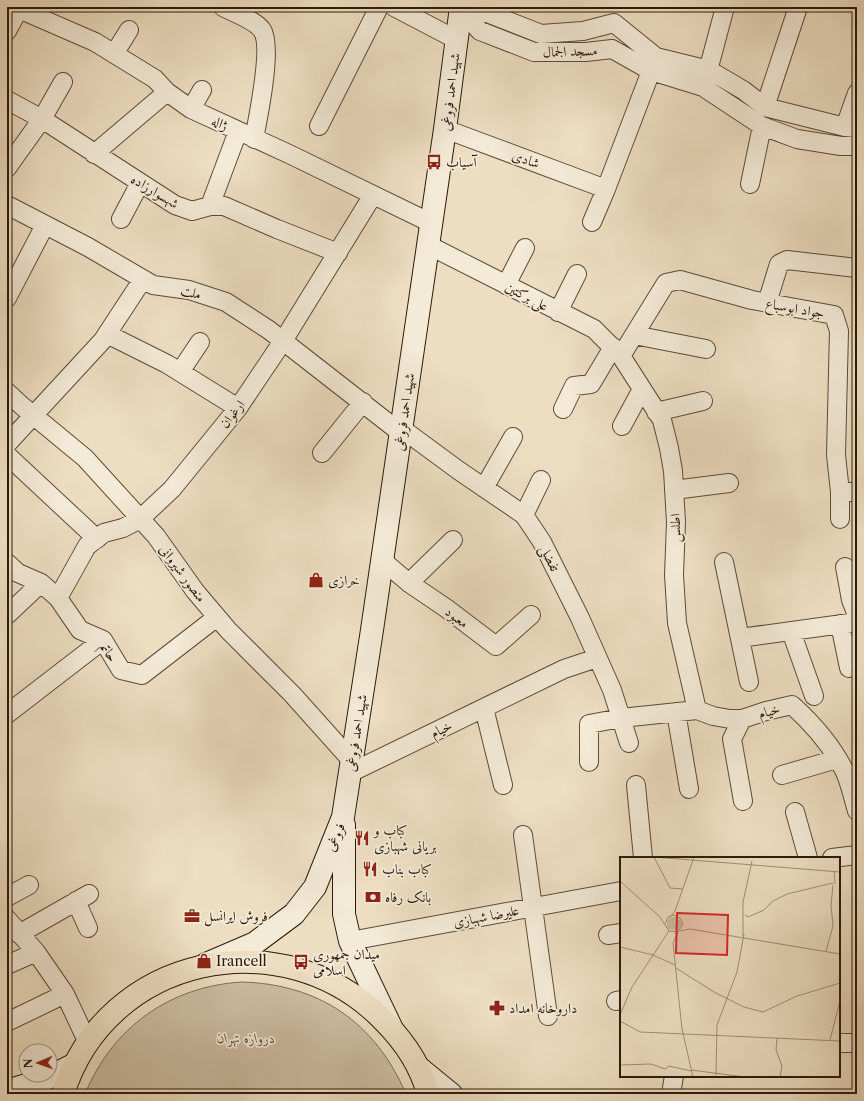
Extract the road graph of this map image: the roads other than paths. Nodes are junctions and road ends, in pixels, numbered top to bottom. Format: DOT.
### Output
graph roads {
  1 [pos="223,7"];
  2 [pos="379,7"];
  3 [pos="394,7"];
  4 [pos="725,7"];
  5 [pos="798,7"];
  6 [pos="20,8"];
  7 [pos="461,9"];
  8 [pos="486,9"];
  9 [pos="616,15"];
  10 [pos="129,30"];
  11 [pos="7,31"];
  12 [pos="457,40"];
  13 [pos="114,54"];
  14 [pos="651,71"];
  15 [pos="706,79"];
  16 [pos="63,82"];
  17 [pos="202,90"];
  18 [pos="167,92"];
  19 [pos="857,93"];
  20 [pos="7,100"];
  21 [pos="765,106"];
  22 [pos="191,110"];
  23 [pos="42,119"];
  24 [pos="319,126"];
  25 [pos="762,126"];
  26 [pos="851,127"];
  27 [pos="446,130"];
  28 [pos="238,131"];
  29 [pos="254,139"];
  30 [pos="857,146"];
  31 [pos="94,154"];
  32 [pos="7,168"];
  33 [pos="140,183"];
  34 [pos="750,184"];
  35 [pos="606,189"];
  36 [pos="374,195"];
  37 [pos="7,205"];
  38 [pos="210,206"];
  39 [pos="121,219"];
  40 [pos="592,222"];
  41 [pos="431,223"];
  42 [pos="45,225"];
  43 [pos="428,245"];
  44 [pos="525,248"];
  45 [pos="338,253"];
  46 [pos="857,268"];
  47 [pos="577,274"];
  48 [pos="143,279"];
  49 [pos="506,285"];
  50 [pos="7,298"];
  51 [pos="768,303"];
  52 [pos="558,312"];
  53 [pos="107,334"];
  54 [pos="634,335"];
  55 [pos="200,342"];
  56 [pos="283,342"];
  57 [pos="706,349"];
  58 [pos="617,352"];
  59 [pos="180,372"];
  60 [pos="642,389"];
  61 [pos="7,392"];
  62 [pos="703,401"];
  63 [pos="363,402"];
  64 [pos="238,408"];
  65 [pos="563,409"];
  66 [pos="656,412"];
  67 [pos="33,415"];
  68 [pos="622,426"];
  69 [pos="401,431"];
  70 [pos="513,437"];
  71 [pos="7,444"];
  72 [pos="322,452"];
  73 [pos="7,455"];
  74 [pos="541,480"];
  75 [pos="729,483"];
  76 [pos="484,488"];
  77 [pos="674,490"];
  78 [pos="848,492"];
  79 [pos="524,515"];
  80 [pos="140,519"];
  81 [pos="840,519"];
  82 [pos="97,539"];
  83 [pos="453,540"];
  84 [pos="382,560"];
  85 [pos="724,562"];
  86 [pos="7,563"];
  87 [pos="845,567"];
  88 [pos="41,583"];
  89 [pos="409,583"];
  90 [pos="58,598"];
  91 [pos="7,615"];
  92 [pos="531,615"];
  93 [pos="857,615"];
  94 [pos="217,617"];
  95 [pos="849,623"];
  96 [pos="790,631"];
  97 [pos="740,638"];
  98 [pos="103,640"];
  99 [pos="597,658"];
  100 [pos="848,668"];
  101 [pos="750,682"];
  102 [pos="814,696"];
  103 [pos="484,708"];
  104 [pos="697,710"];
  105 [pos="676,712"];
  106 [pos="7,714"];
  107 [pos="621,718"];
  108 [pos="742,719"];
  109 [pos="629,743"];
  110 [pos="837,759"];
  111 [pos="589,762"];
  112 [pos="351,767"];
  113 [pos="782,775"];
  114 [pos="503,785"];
  115 [pos="636,785"];
  116 [pos="689,789"];
  117 [pos="743,801"];
  118 [pos="857,811"];
  119 [pos="795,812"];
  120 [pos="343,817"];
  121 [pos="523,835"];
  122 [pos="857,855"];
  123 [pos="643,857"];
  124 [pos="808,857"];
  125 [pos="840,857"];
  126 [pos="317,881"];
  127 [pos="29,885"];
  128 [pos="620,891"];
  129 [pos="343,892"];
  130 [pos="7,897"];
  131 [pos="532,907"];
  132 [pos="7,919"];
  133 [pos="88,928"];
  134 [pos="20,934"];
  135 [pos="350,941"];
  136 [pos="36,952"];
  137 [pos="7,966"];
  138 [pos="203,966"];
  139 [pos="65,994"];
  140 [pos="548,1016"];
  141 [pos="7,1022"];
  142 [pos="391,1027"];
  143 [pos="88,1043"];
  144 [pos="840,1043"];
  145 [pos="857,1043"];
  146 [pos="76,1064"];
  147 [pos="418,1067"];
  148 [pos="674,1077"];
  149 [pos="7,1091"];
  150 [pos="63,1094"];
  151 [pos="428,1094"];
  152 [pos="451,1094"];
  153 [pos="671,1094"];
  1 -- 29 [label="street"];
  2 -- 24 [label="street"];
  3 -- 12 [label="street"];
  4 -- 15 [label="street"];
  5 -- 21 [label="street"];
  6 -- 11 [label="street"];
  6 -- 13 [label="street, ژاله"];
  7 -- 8 [label="street, مسجد الجمال"];
  7 -- 12 [label="main road, شهید احمد فروغی"];
  7 -- 14 [label="street, مسجد الجمال"];
  8 -- 9 [label="street, مسجد الجمال"];
  9 -- 15 [label="street, مسجد الجمال"];
  10 -- 13 [label="street"];
  12 -- 27 [label="main road, شهید احمد فروغی"];
  13 -- 18 [label="street, ژاله"];
  14 -- 15 [label="street, مسجد الجمال"];
  14 -- 35 [label="street"];
  15 -- 21 [label="street, مسجد الجمال"];
  15 -- 25 [label="street, مسجد الجمال"];
  16 -- 23 [label="street"];
  17 -- 22 [label="street"];
  18 -- 22 [label="street, ژاله"];
  18 -- 31 [label="street"];
  19 -- 26 [label="street"];
  20 -- 23 [label="street, شهسوارزاده"];
  21 -- 26 [label="street, مسجد الجمال"];
  22 -- 28 [label="street, ژاله"];
  23 -- 31 [label="street, شهسوارزاده"];
  23 -- 32 [label="street"];
  25 -- 30 [label="street, مسجد الجمال"];
  25 -- 34 [label="street"];
  27 -- 35 [label="street, شادی"];
  27 -- 41 [label="main road, شهید احمد فروغی"];
  28 -- 29 [label="street, ژاله"];
  28 -- 38 [label="street"];
  29 -- 36 [label="street, ژاله"];
  31 -- 33 [label="street, شهسوارزاده"];
  33 -- 38 [label="street, شهسوارزاده"];
  33 -- 39 [label="street"];
  35 -- 40 [label="street"];
  36 -- 41 [label="street, ژاله"];
  36 -- 45 [label="street, ارغوان"];
  37 -- 42 [label="street, ملت"];
  38 -- 45 [label="street, شهسوارزاده"];
  41 -- 43 [label="main road, شهید احمد فروغی"];
  42 -- 48 [label="street, ملت"];
  42 -- 50 [label="street"];
  43 -- 49 [label="street, علی برکتین"];
  43 -- 69 [label="main road, شهید احمد فروغی"];
  44 -- 49 [label="street"];
  45 -- 56 [label="street, ارغوان"];
  46 -- 51 [label="street"];
  47 -- 52 [label="street"];
  48 -- 53 [label="street"];
  48 -- 56 [label="street, ملت"];
  49 -- 52 [label="street, علی برکتین"];
  51 -- 54 [label="street, جواد ابوسباع"];
  51 -- 78 [label="street, جواد ابوسباع"];
  52 -- 58 [label="street, علی برکتین"];
  53 -- 59 [label="street"];
  53 -- 67 [label="street"];
  54 -- 57 [label="street"];
  54 -- 58 [label="street, جواد ابوسباع"];
  55 -- 59 [label="street"];
  56 -- 63 [label="street, ملت"];
  56 -- 64 [label="street, ارغوان"];
  58 -- 60 [label="street, اطلس"];
  58 -- 65 [label="street, جواد ابوسباع"];
  59 -- 64 [label="street"];
  60 -- 66 [label="street, اطلس"];
  60 -- 68 [label="street"];
  61 -- 67 [label="street, منصور شیروانی"];
  62 -- 66 [label="street"];
  63 -- 69 [label="street, ملت"];
  63 -- 72 [label="street"];
  64 -- 80 [label="street, ارغوان"];
  66 -- 77 [label="street, اطلس"];
  67 -- 71 [label="street"];
  67 -- 80 [label="street, منصور شیروانی"];
  69 -- 76 [label="street, تفضلی"];
  69 -- 84 [label="main road, شهید احمد فروغی"];
  70 -- 76 [label="street"];
  73 -- 82 [label="street"];
  74 -- 79 [label="street"];
  75 -- 77 [label="street"];
  76 -- 79 [label="street, تفضلی"];
  77 -- 104 [label="street, اطلس"];
  78 -- 81 [label="street, جواد ابوسباع"];
  79 -- 99 [label="street, تفضلی"];
  80 -- 82 [label="street, ارغوان"];
  80 -- 94 [label="street, منصور شیروانی"];
  82 -- 90 [label="street, ارغوان"];
  83 -- 89 [label="street"];
  84 -- 89 [label="street, معبود"];
  84 -- 112 [label="main road, شهید احمد فروغی"];
  85 -- 97 [label="street"];
  86 -- 88 [label="street, حاتم"];
  87 -- 93 [label="street"];
  88 -- 90 [label="street, حاتم"];
  88 -- 91 [label="street"];
  89 -- 92 [label="street, معبود"];
  90 -- 98 [label="street, حاتم"];
  94 -- 98 [label="street, حاتم"];
  94 -- 112 [label="street, منصور شیروانی"];
  95 -- 96 [label="street"];
  95 -- 100 [label="street"];
  96 -- 97 [label="street"];
  96 -- 102 [label="street"];
  97 -- 101 [label="street"];
  98 -- 106 [label="street"];
  99 -- 103 [label="street, خیام"];
  99 -- 107 [label="street, تفضلی"];
  103 -- 112 [label="street, خیام"];
  103 -- 114 [label="street"];
  104 -- 105 [label="street, خیام"];
  104 -- 108 [label="street, خیام"];
  105 -- 107 [label="street, خیام"];
  105 -- 116 [label="street"];
  107 -- 109 [label="street, تفضلی"];
  107 -- 111 [label="street, خیام"];
  108 -- 110 [label="street, خیام"];
  108 -- 117 [label="street"];
  110 -- 113 [label="street"];
  110 -- 118 [label="street, خیام"];
  112 -- 120 [label="main road, شهید احمد فروغی"];
  115 -- 123 [label="street"];
  119 -- 124 [label="street"];
  120 -- 126 [label="main road, فروغی"];
  120 -- 129 [label="main road, فروغی"];
  121 -- 131 [label="street"];
  122 -- 125 [label="street"];
  126 -- 129 [label="main road"];
  126 -- 138 [label="main road, فروغی"];
  127 -- 130 [label="street"];
  128 -- 131 [label="street, علیرضا شهبازی"];
  129 -- 135 [label="main road, فروغی"];
  131 -- 135 [label="street, علیرضا شهبازی"];
  131 -- 140 [label="street"];
  132 -- 134 [label="street"];
  133 -- 134 [label="street"];
  134 -- 136 [label="street"];
  135 -- 142 [label="main road, فروغی"];
  136 -- 137 [label="street"];
  136 -- 139 [label="street"];
  138 -- 142 [label="main road"];
  138 -- 143 [label="main road"];
  139 -- 141 [label="street"];
  139 -- 143 [label="street"];
  142 -- 147 [label="main road"];
  143 -- 146 [label="main road"];
  144 -- 145 [label="street"];
  146 -- 149 [label="main road"];
  146 -- 150 [label="main road"];
  147 -- 151 [label="main road"];
  147 -- 152 [label="main road"];
  148 -- 153 [label="street"];
}
